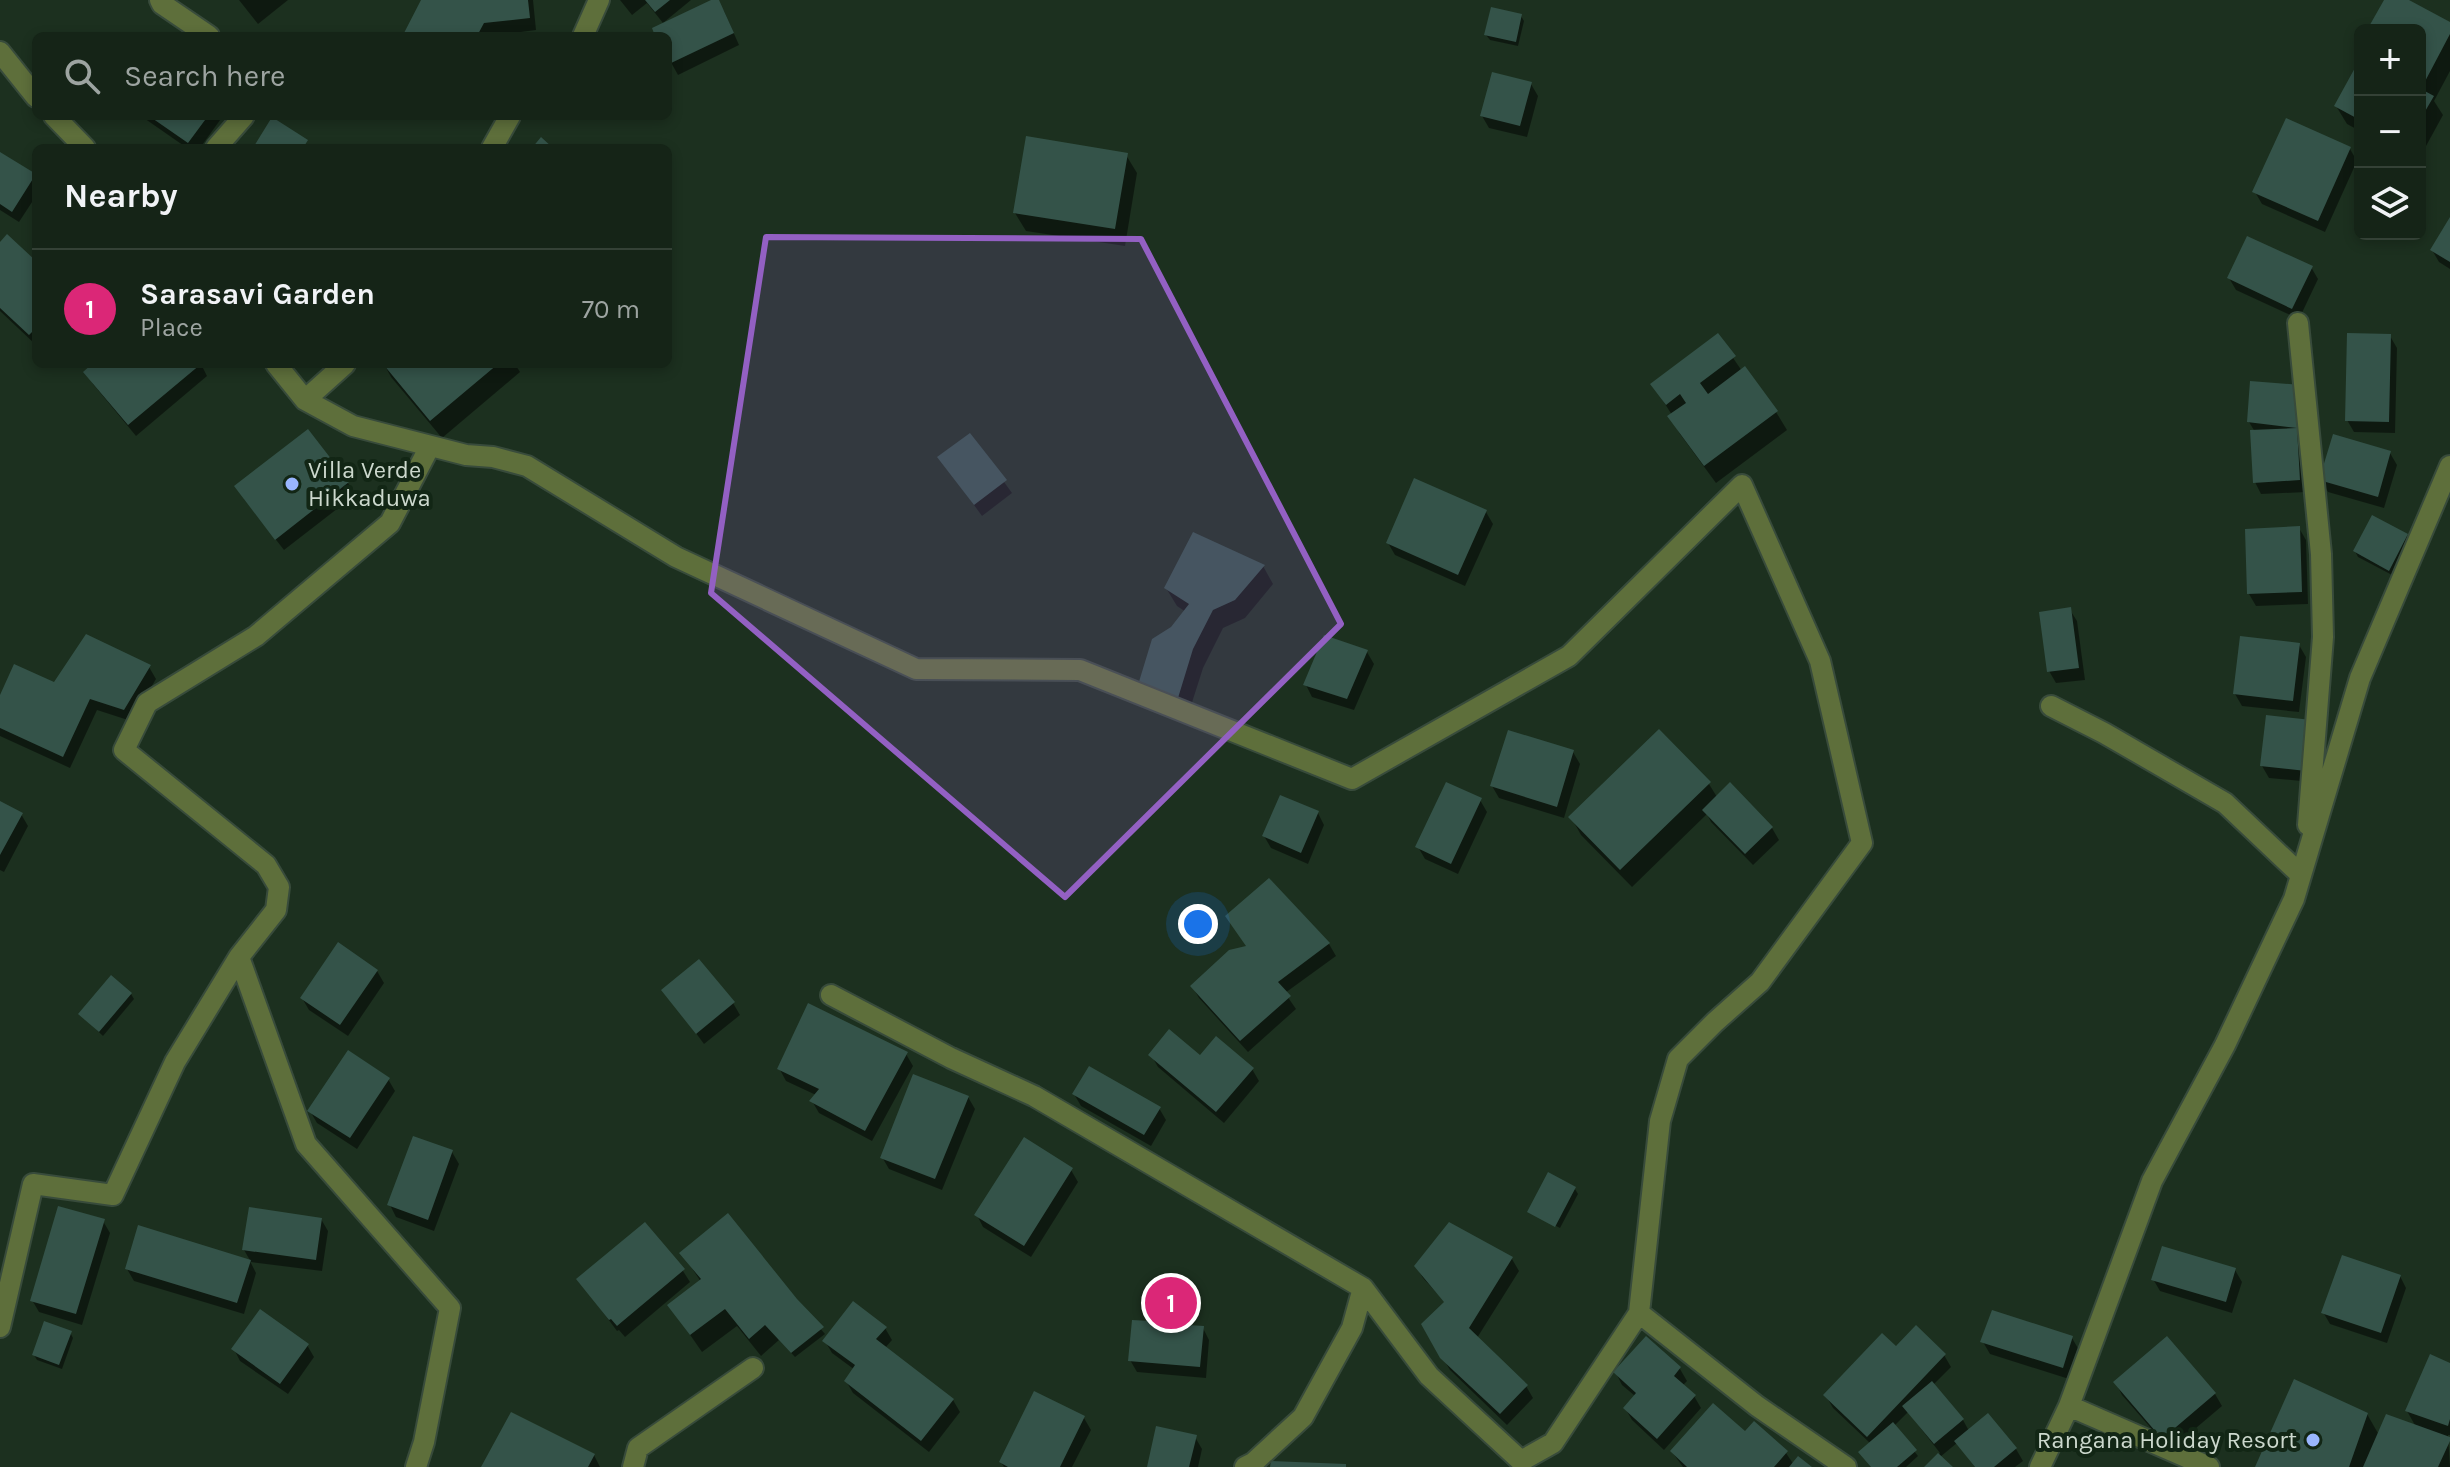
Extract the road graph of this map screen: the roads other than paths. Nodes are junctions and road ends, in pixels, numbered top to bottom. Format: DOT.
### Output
graph roads {
  1 [pos="160,0"];
  2 [pos="599,0"];
  3 [pos="203,32"];
  4 [pos="585,32"];
  5 [pos="0,52"];
  6 [pos="32,92"];
  7 [pos="58,120"];
  8 [pos="240,120"];
  9 [pos="508,120"];
  10 [pos="81,144"];
  11 [pos="220,144"];
  12 [pos="494,144"];
  13 [pos="2298,323"];
  14 [pos="279,368"];
  15 [pos="341,368"];
  16 [pos="305,400"];
  17 [pos="430,446"];
  18 [pos="2450,466"];
  19 [pos="2051,706"];
  20 [pos="2304,868"];
  21 [pos="239,957"];
  22 [pos="831,995"];
  23 [pos="1363,1288"];
  24 [pos="1639,1313"];
  25 [pos="0,1327"];
  26 [pos="753,1368"];
  27 [pos="2069,1406"];
  28 [pos="416,1467"];
  29 [pos="633,1467"];
  30 [pos="1245,1467"];
  31 [pos="1846,1467"];
  32 [pos="2040,1467"];
  33 [pos="2209,1467"];
  1 -- 3 [label="street"];
  2 -- 4 [label="street"];
  5 -- 6 [label="street"];
  7 -- 10 [label="street"];
  8 -- 11 [label="street"];
  9 -- 12 [label="street"];
  13 -- 20 [label="street"];
  14 -- 16 [label="street"];
  15 -- 16 [label="street"];
  16 -- 17 [label="street"];
  17 -- 21 [label="street"];
  17 -- 24 [label="street"];
  18 -- 20 [label="street"];
  19 -- 20 [label="street"];
  20 -- 27 [label="street"];
  21 -- 25 [label="street"];
  21 -- 28 [label="street"];
  22 -- 23 [label="street"];
  23 -- 24 [label="street"];
  23 -- 30 [label="street"];
  24 -- 31 [label="street"];
  26 -- 29 [label="street"];
  27 -- 32 [label="street"];
  27 -- 33 [label="street"];
}
